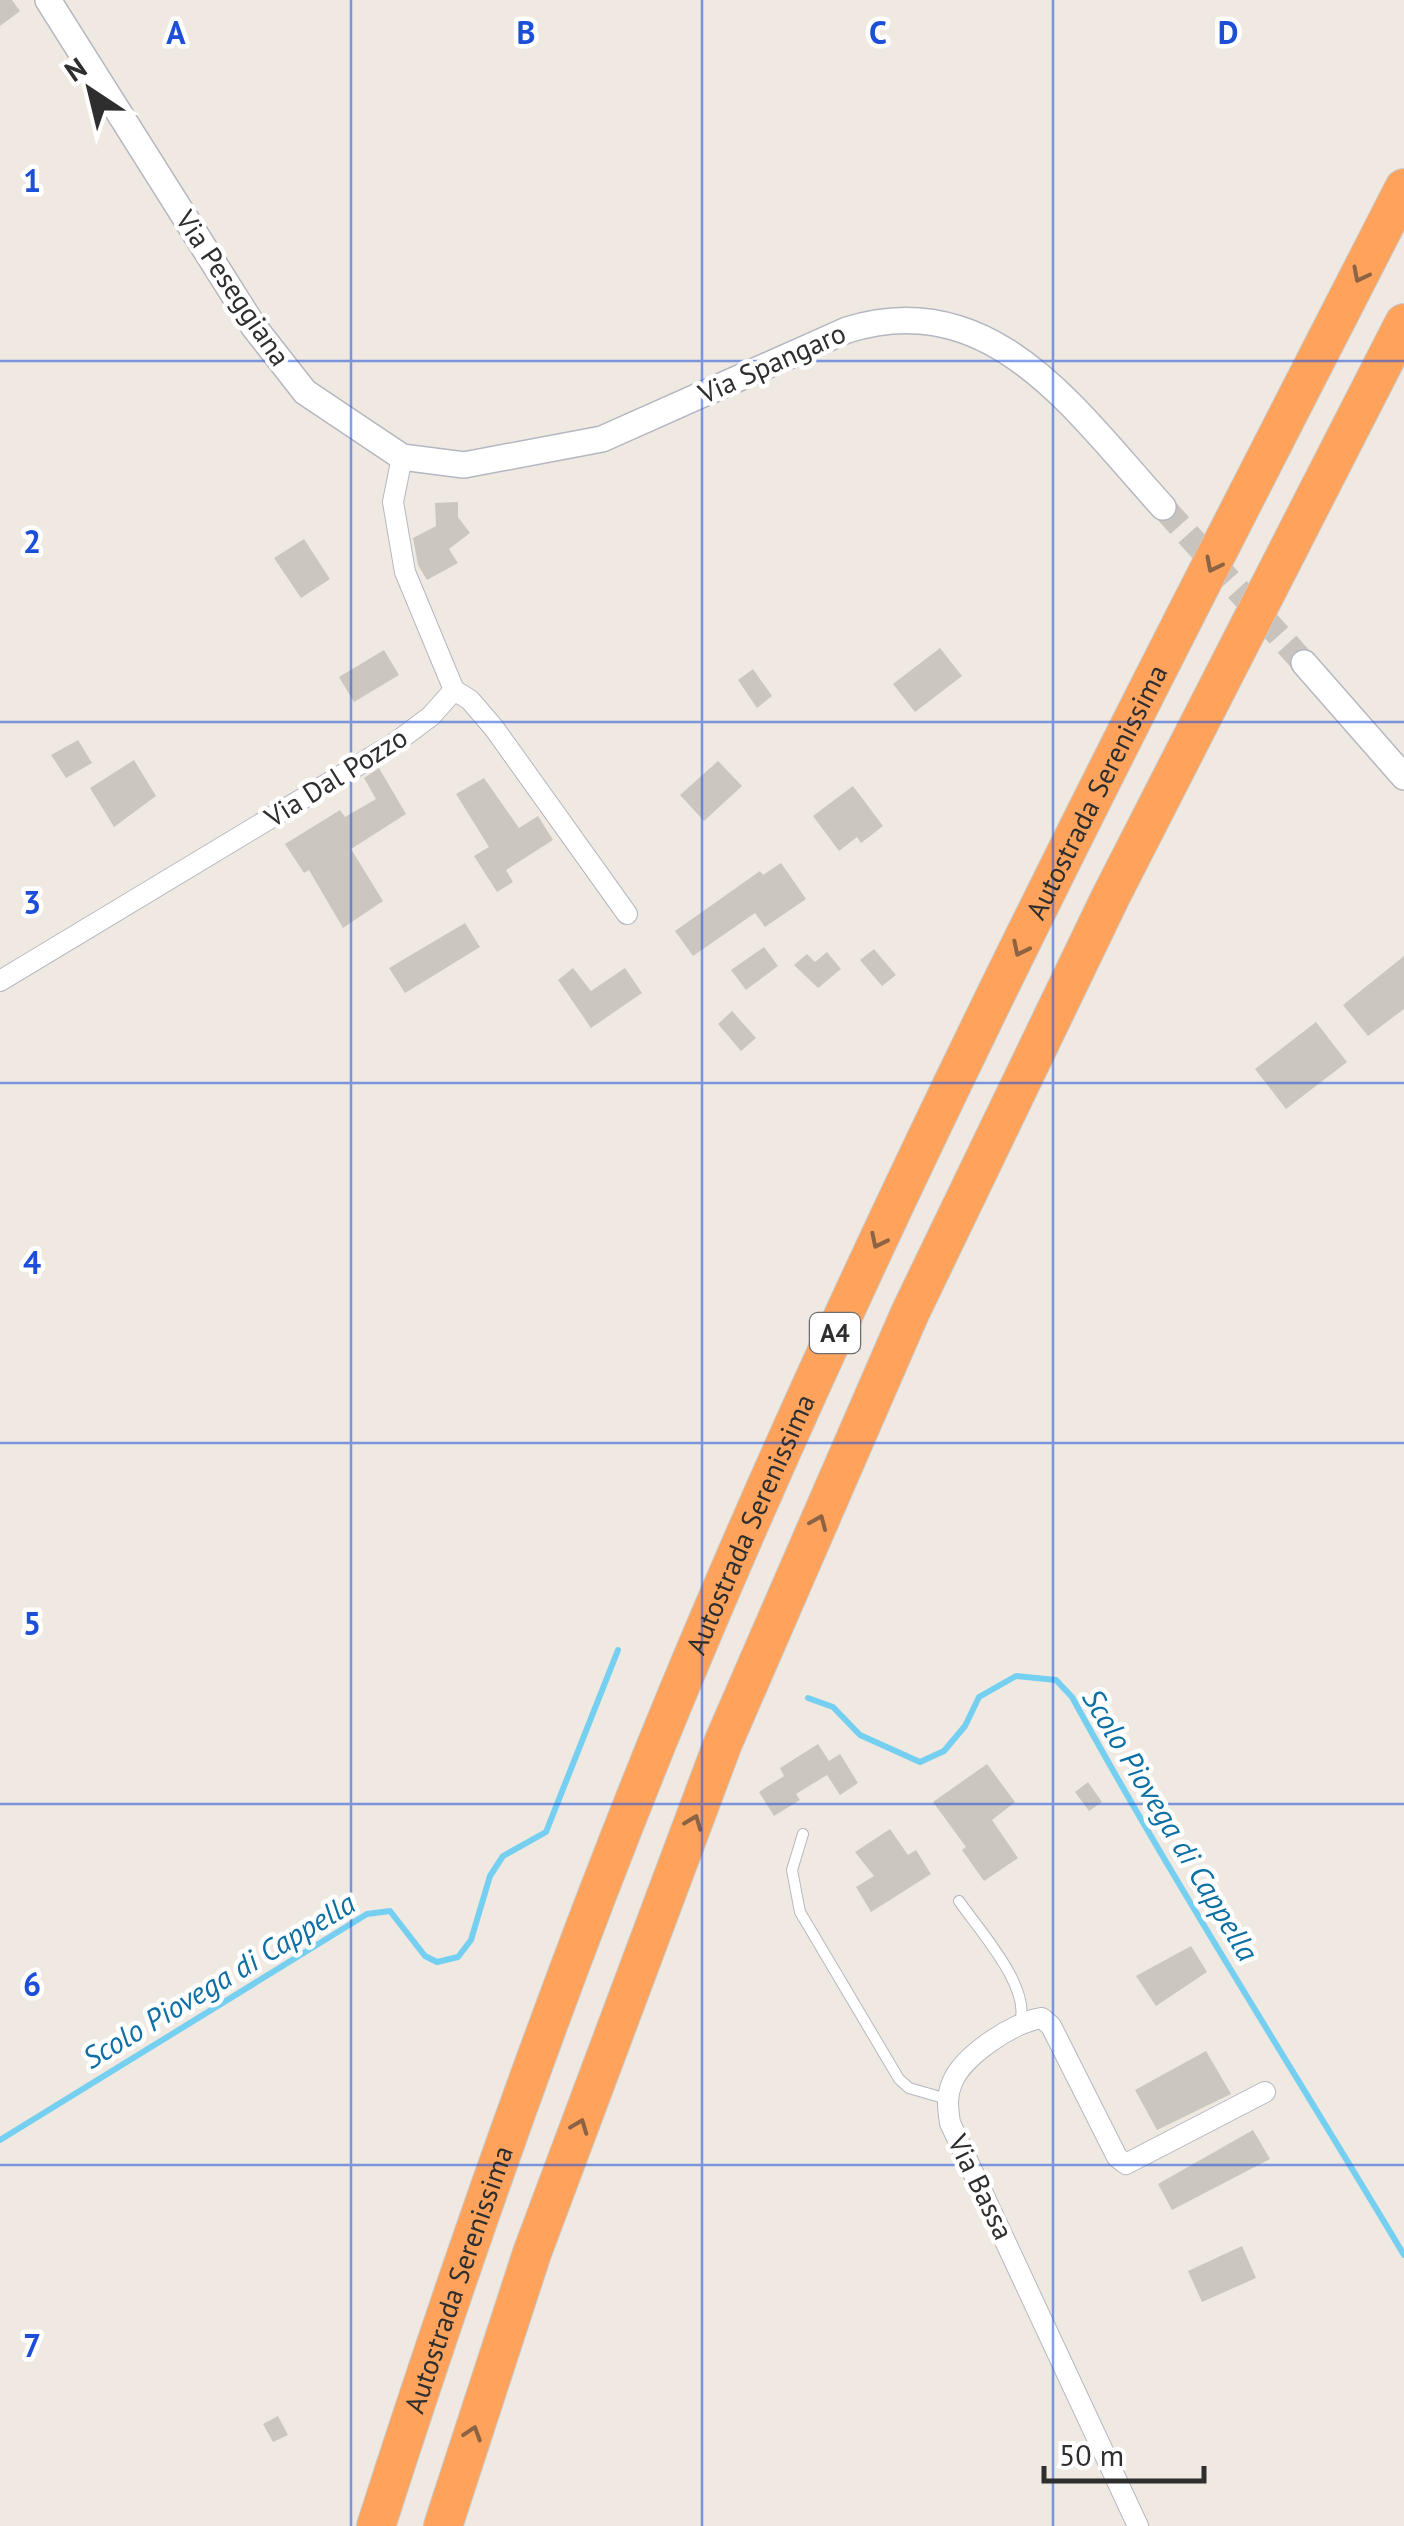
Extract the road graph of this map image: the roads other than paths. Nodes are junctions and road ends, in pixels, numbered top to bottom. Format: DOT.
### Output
graph roads {
  1 [pos="48,0"];
  2 [pos="1404,188"];
  3 [pos="1404,324"];
  4 [pos="402,456"];
  5 [pos="500,461"];
  6 [pos="1163,507"];
  7 [pos="1304,663"];
  8 [pos="454,690"];
  9 [pos="1404,777"];
  10 [pos="627,914"];
  11 [pos="0,980"];
  12 [pos="804,1834"];
  13 [pos="959,1900"];
  14 [pos="1018,2026"];
  15 [pos="1265,2092"];
  16 [pos="947,2100"];
  17 [pos="376,2526"];
  18 [pos="443,2526"];
  19 [pos="1138,2526"];
  1 -- 4 [label="street, Via Peseggiana"];
  2 -- 17 [label="highway, Autostrada Serenissima / A4, one-way"];
  18 -- 3 [label="highway, A4, one-way"];
  4 -- 5 [label="street, Via Peseggiana"];
  4 -- 8 [label="street"];
  5 -- 6 [label="street, Via Spangaro"];
  7 -- 9 [label="street"];
  8 -- 10 [label="street"];
  8 -- 11 [label="street, Via Dal Pozzo"];
  12 -- 16 [label="lane"];
  13 -- 14 [label="lane"];
  14 -- 15 [label="street"];
  14 -- 16 [label="street, Via Bassa"];
  16 -- 19 [label="street, Via Bassa"];
}
